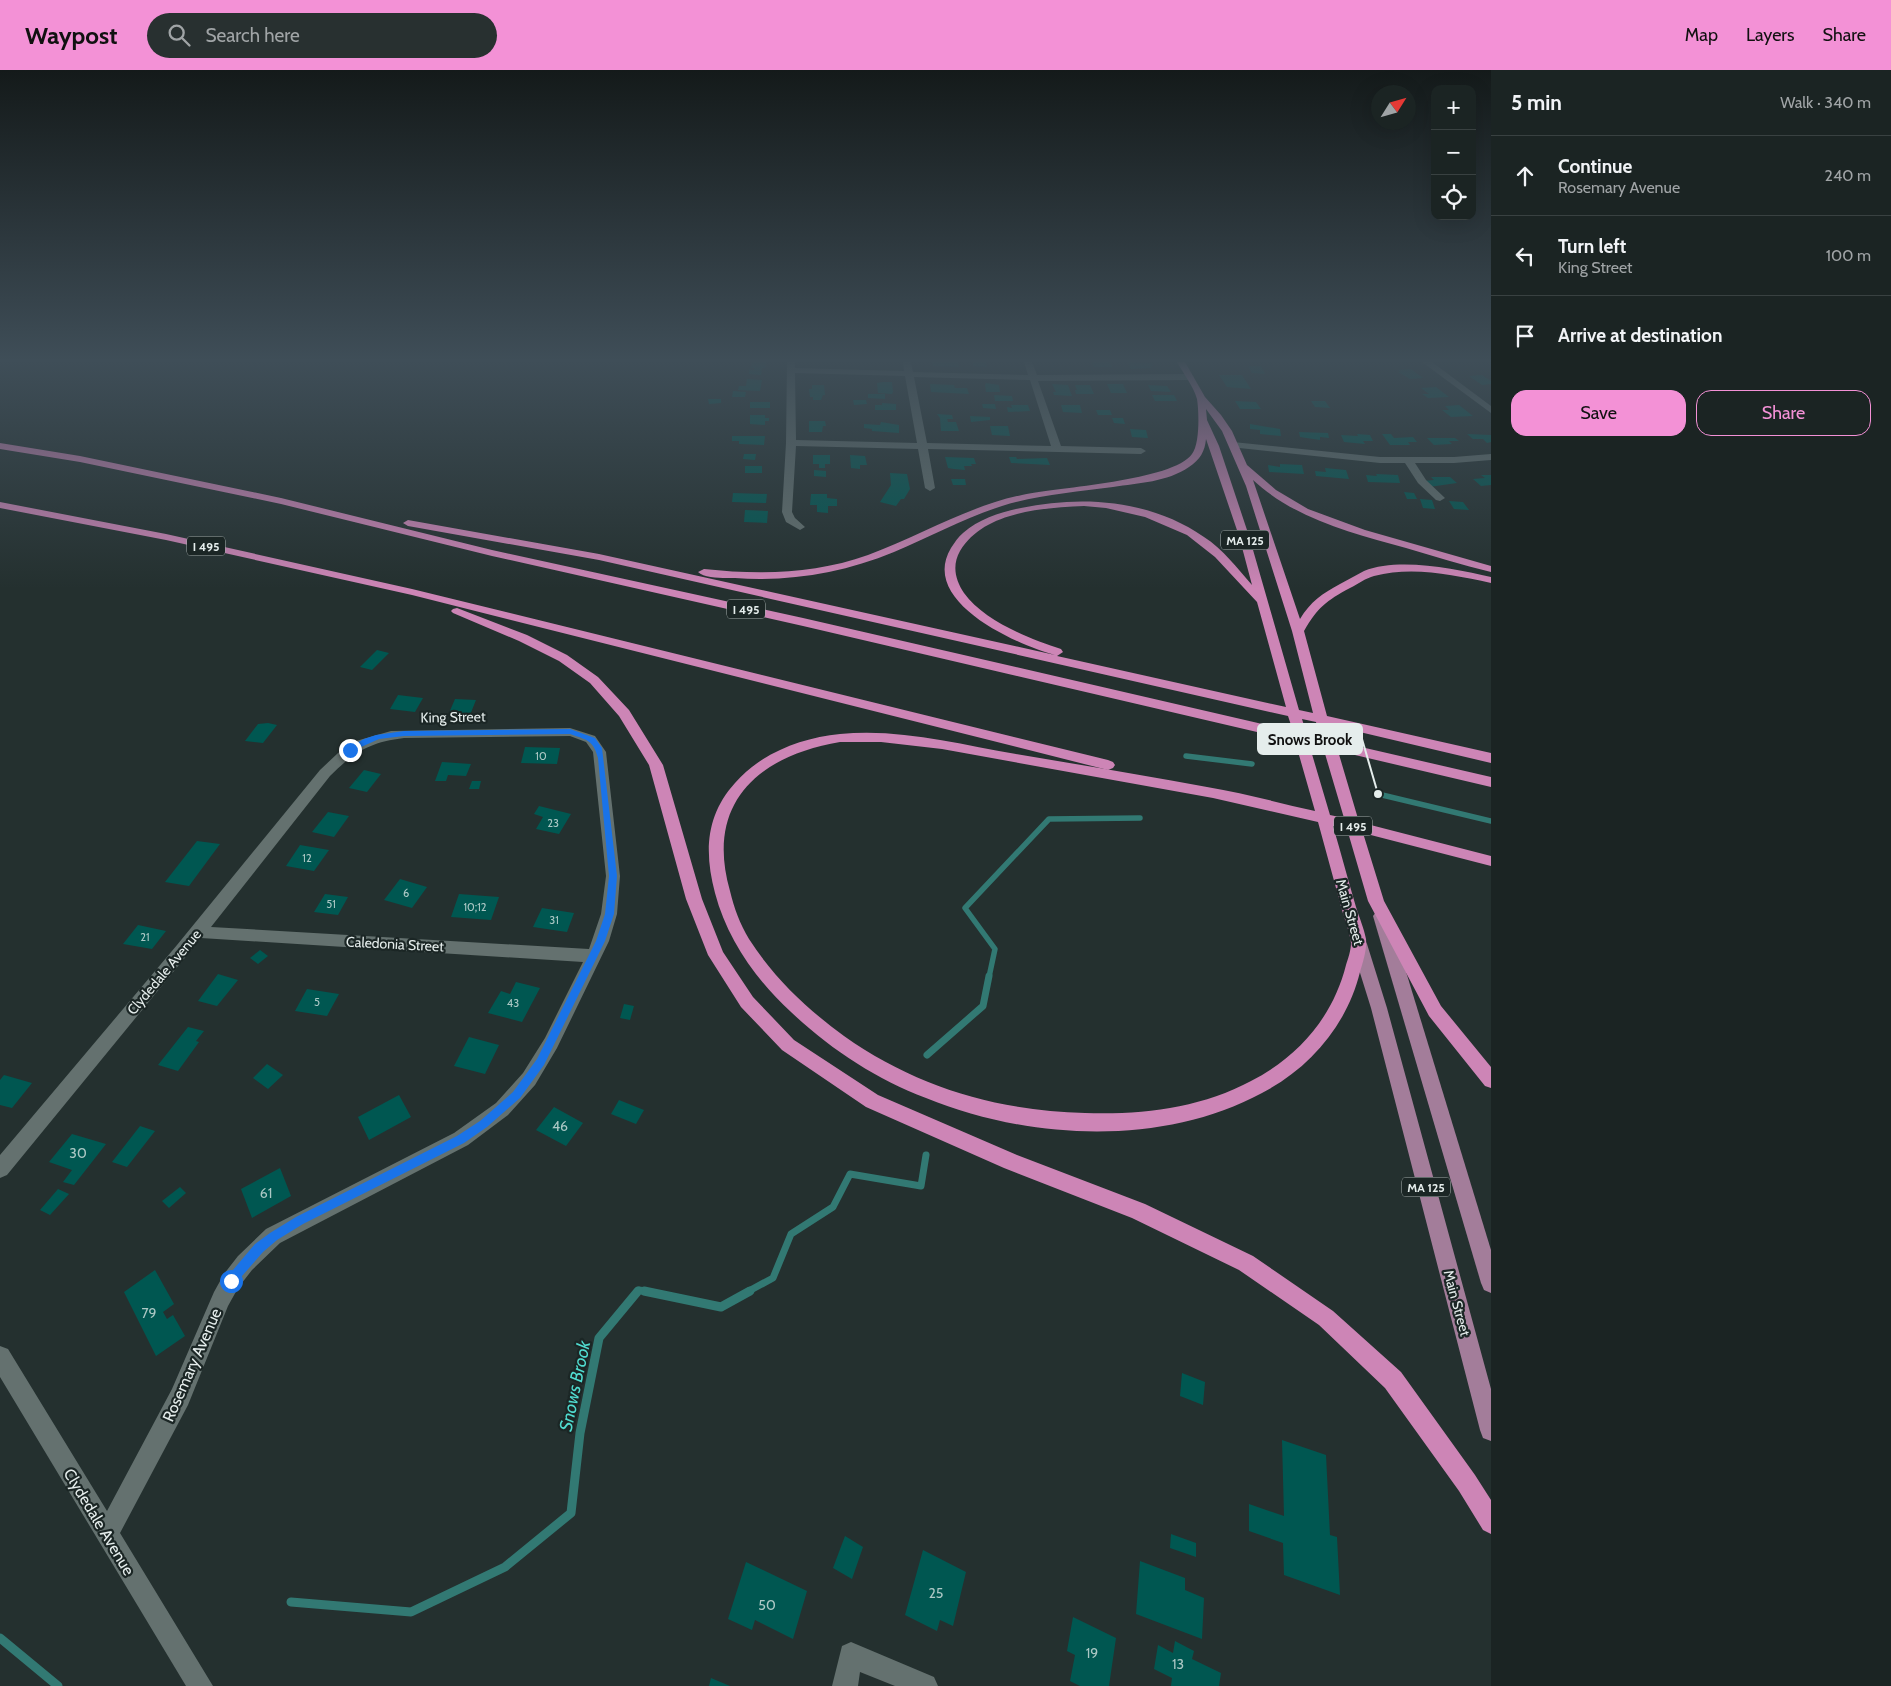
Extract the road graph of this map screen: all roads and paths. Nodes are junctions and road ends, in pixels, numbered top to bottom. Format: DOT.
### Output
graph roads {
  1 [pos="791,437"];
  2 [pos="920,437"];
  3 [pos="1053,437"];
  4 [pos="1201,437"];
  5 [pos="1210,437"];
  6 [pos="1230,437"];
  7 [pos="791,443"];
  8 [pos="1234,445"];
  9 [pos="0,446"];
  10 [pos="922,446"];
  11 [pos="1057,449"];
  12 [pos="1141,451"];
  13 [pos="1491,457"];
  14 [pos="1408,460"];
  15 [pos="1242,464"];
  16 [pos="930,488"];
  17 [pos="1440,498"];
  18 [pos="281,501"];
  19 [pos="0,505"];
  20 [pos="800,528"];
  21 [pos="599,557"];
  22 [pos="1491,569"];
  23 [pos="1491,580"];
  24 [pos="412,592"];
  25 [pos="1261,602"];
  26 [pos="1298,631"];
  27 [pos="1176,686"];
  28 [pos="593,739"];
  29 [pos="1491,757"];
  30 [pos="325,773"];
  31 [pos="1491,782"];
  32 [pos="1214,793"];
  33 [pos="1491,861"];
  34 [pos="1376,901"];
  35 [pos="198,932"];
  36 [pos="1359,944"];
  37 [pos="593,956"];
  38 [pos="1491,1080"];
  39 [pos="0,1170"];
  40 [pos="1491,1283"];
  41 [pos="0,1357"];
  42 [pos="1491,1430"];
  43 [pos="1491,1522"];
  44 [pos="107,1534"];
  45 [pos="200,1686"];
  46 [pos="845,1686"];
  47 [pos="925,1686"];
  1 -- 7 [label="street"];
  2 -- 10 [label="street"];
  3 -- 11 [label="street"];
  4 -- 21 [label="highway"];
  5 -- 25 [label="highway, Main Street / MA 125"];
  6 -- 8 [label="highway, Main Street / MA 125"];
  7 -- 10 [label="street"];
  7 -- 20 [label="street"];
  8 -- 14 [label="street"];
  8 -- 15 [label="highway, Main Street / MA 125"];
  9 -- 18 [label="highway, I 495"];
  10 -- 11 [label="street"];
  10 -- 16 [label="street"];
  11 -- 12 [label="street"];
  13 -- 14 [label="street"];
  14 -- 17 [label="street"];
  15 -- 22 [label="highway"];
  15 -- 26 [label="highway, Main Street / MA 125"];
  18 -- 21 [label="highway"];
  18 -- 31 [label="highway, I 495"];
  19 -- 24 [label="highway, I 495"];
  21 -- 27 [label="highway"];
  23 -- 26 [label="highway"];
  24 -- 32 [label="highway, I 495"];
  24 -- 43 [label="highway"];
  25 -- 27 [label="highway"];
  25 -- 36 [label="highway, Main Street / MA 125"];
  26 -- 34 [label="highway, Main Street / MA 125"];
  27 -- 29 [label="highway"];
  28 -- 30 [label="street, King Street"];
  28 -- 37 [label="street, Rosemary Avenue"];
  30 -- 35 [label="street, Clydedale Avenue"];
  32 -- 33 [label="highway, I 495"];
  32 -- 36 [label="highway"];
  34 -- 38 [label="highway"];
  34 -- 40 [label="main road, Main Street / MA 125"];
  35 -- 37 [label="street, Caledonia Street"];
  35 -- 39 [label="street, Clydedale Avenue"];
  36 -- 42 [label="main road, Main Street / MA 125"];
  37 -- 44 [label="street, Rosemary Avenue"];
  41 -- 44 [label="street, Clydedale Avenue"];
  44 -- 45 [label="street, Clydedale Avenue"];
  46 -- 47 [label="street"];
}
